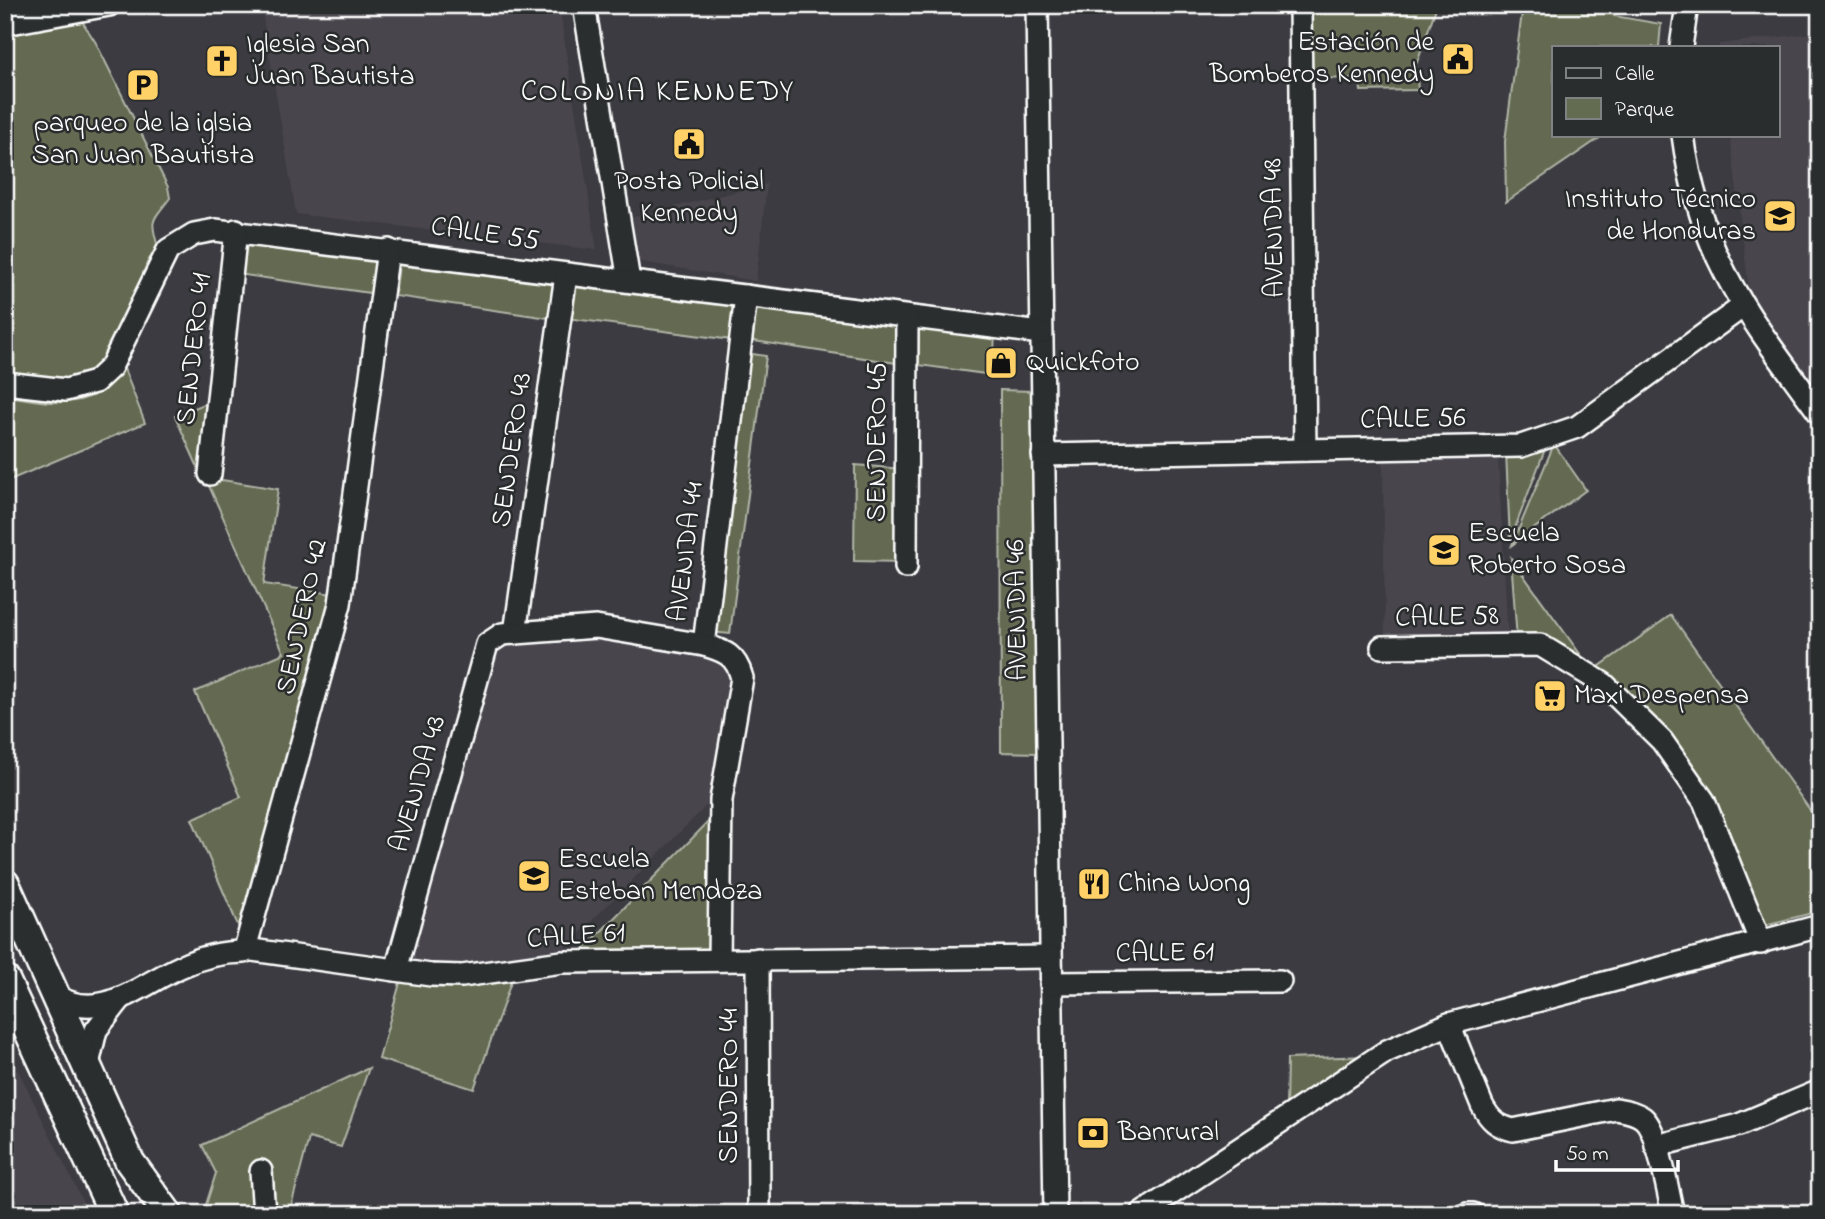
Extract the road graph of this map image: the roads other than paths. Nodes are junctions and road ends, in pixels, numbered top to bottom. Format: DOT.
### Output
graph roads {
  1 [pos="109,5"];
  2 [pos="584,5"];
  3 [pos="1037,5"];
  4 [pos="1300,5"];
  5 [pos="1687,5"];
  6 [pos="5,24"];
  7 [pos="1681,46"];
  8 [pos="1683,136"];
  9 [pos="236,230"];
  10 [pos="388,250"];
  11 [pos="566,275"];
  12 [pos="629,281"];
  13 [pos="746,296"];
  14 [pos="1742,307"];
  15 [pos="907,317"];
  16 [pos="1041,333"];
  17 [pos="5,383"];
  18 [pos="1820,414"];
  19 [pos="1305,450"];
  20 [pos="1043,455"];
  21 [pos="210,474"];
  22 [pos="906,568"];
  23 [pos="515,633"];
  24 [pos="704,645"];
  25 [pos="1382,647"];
  26 [pos="5,884"];
  27 [pos="1820,926"];
  28 [pos="1761,943"];
  29 [pos="245,949"];
  30 [pos="1051,957"];
  31 [pos="758,959"];
  32 [pos="719,960"];
  33 [pos="396,970"];
  34 [pos="5,979"];
  35 [pos="1280,981"];
  36 [pos="1051,983"];
  37 [pos="55,995"];
  38 [pos="121,998"];
  39 [pos="1449,1024"];
  40 [pos="88,1069"];
  41 [pos="1820,1091"];
  42 [pos="1656,1146"];
  43 [pos="130,1162"];
  44 [pos="261,1171"];
  45 [pos="114,1214"];
  46 [pos="155,1214"];
  47 [pos="168,1214"];
  48 [pos="264,1214"];
  49 [pos="758,1214"];
  50 [pos="1055,1214"];
  51 [pos="1141,1214"];
  52 [pos="1467,1214"];
  53 [pos="1473,1214"];
  54 [pos="1673,1214"];
  1 -- 6 [label="street"];
  2 -- 12 [label="street"];
  3 -- 16 [label="street, AVENIDA 46"];
  4 -- 19 [label="street, AVENIDA 48"];
  5 -- 7 [label="street"];
  8 -- 14 [label="street"];
  9 -- 10 [label="street, CALLE 55"];
  9 -- 17 [label="street, CALLE 55"];
  9 -- 21 [label="street, SENDERO 41"];
  10 -- 11 [label="street, CALLE 55"];
  10 -- 29 [label="street, SENDERO 42"];
  11 -- 12 [label="street, CALLE 55"];
  11 -- 23 [label="street, SENDERO 43"];
  12 -- 13 [label="street, CALLE 55"];
  13 -- 15 [label="street, CALLE 55"];
  13 -- 24 [label="street, AVENIDA 44"];
  14 -- 18 [label="street"];
  14 -- 19 [label="street, CALLE 56"];
  15 -- 16 [label="street, CALLE 55"];
  15 -- 22 [label="street, SENDERO 45"];
  16 -- 20 [label="street, AVENIDA 46"];
  19 -- 20 [label="street, CALLE 56"];
  20 -- 30 [label="street, AVENIDA 46"];
  23 -- 24 [label="street"];
  23 -- 33 [label="street, AVENIDA 43"];
  24 -- 32 [label="street, AVENIDA 44"];
  25 -- 28 [label="street, CALLE 58"];
  26 -- 37 [label="main road"];
  27 -- 28 [label="street"];
  28 -- 39 [label="street"];
  29 -- 33 [label="street, CALLE 61"];
  29 -- 38 [label="street, CALLE 61"];
  30 -- 31 [label="street, CALLE 61"];
  30 -- 36 [label="street, AVENIDA 46"];
  31 -- 32 [label="street, CALLE 61"];
  31 -- 49 [label="street, SENDERO 44"];
  32 -- 33 [label="street, CALLE 61"];
  34 -- 45 [label="main road"];
  35 -- 36 [label="street, CALLE 61"];
  36 -- 50 [label="street, AVENIDA 46"];
  37 -- 38 [label="street, CALLE 61"];
  37 -- 40 [label="main road"];
  38 -- 40 [label="street, CALLE 61"];
  39 -- 42 [label="street"];
  39 -- 51 [label="street"];
  40 -- 43 [label="main road"];
  41 -- 42 [label="street"];
  42 -- 54 [label="street"];
  43 -- 46 [label="main road"];
  43 -- 47 [label="main road"];
  44 -- 48 [label="street"];
  52 -- 53 [label="street"];
}
